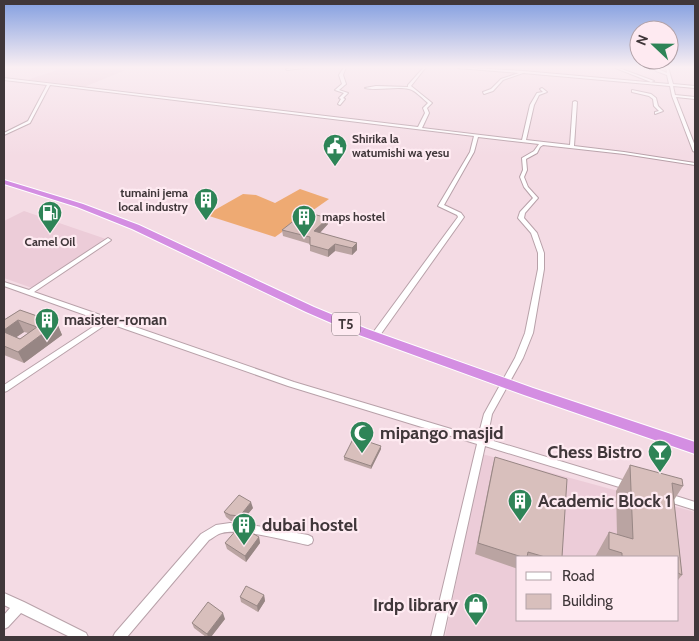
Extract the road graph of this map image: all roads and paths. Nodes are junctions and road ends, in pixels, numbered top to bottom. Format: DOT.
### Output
graph roads {
  1 [pos="674,96"];
  2 [pos="42,97"];
  3 [pos="155,97"];
  4 [pos="342,97"];
  5 [pos="422,97"];
  6 [pos="536,97"];
  7 [pos="652,97"];
  8 [pos="575,102"];
  9 [pos="340,104"];
  10 [pos="656,113"];
  11 [pos="419,129"];
  12 [pos="4,134"];
  13 [pos="476,136"];
  14 [pos="524,141"];
  15 [pos="542,143"];
  16 [pos="572,147"];
  17 [pos="695,151"];
  18 [pos="695,164"];
  19 [pos="4,182"];
  20 [pos="108,240"];
  21 [pos="5,286"];
  22 [pos="29,292"];
  23 [pos="108,320"];
  24 [pos="375,336"];
  25 [pos="503,384"];
  26 [pos="4,389"];
  27 [pos="480,443"];
  28 [pos="695,448"];
  29 [pos="639,490"];
  30 [pos="658,495"];
  31 [pos="695,506"];
  32 [pos="308,540"];
  33 [pos="4,599"];
  34 [pos="20,606"];
  35 [pos="4,623"];
  36 [pos="82,637"];
  37 [pos="119,637"];
  38 [pos="438,637"];
  1 -- 17 [label="street"];
  2 -- 12 [label="street"];
  3 -- 11 [label="street"];
  4 -- 9 [label="street"];
  5 -- 11 [label="street"];
  6 -- 14 [label="street"];
  7 -- 10 [label="street"];
  8 -- 16 [label="street"];
  11 -- 13 [label="street"];
  13 -- 14 [label="street"];
  13 -- 24 [label="street"];
  14 -- 15 [label="street"];
  15 -- 16 [label="street"];
  15 -- 25 [label="street"];
  16 -- 18 [label="street"];
  19 -- 24 [label="highway, T5"];
  20 -- 22 [label="street"];
  21 -- 22 [label="street"];
  22 -- 23 [label="street"];
  23 -- 26 [label="street"];
  23 -- 27 [label="street"];
  24 -- 25 [label="highway, T5"];
  25 -- 27 [label="street"];
  25 -- 28 [label="highway, T5"];
  27 -- 29 [label="street"];
  27 -- 38 [label="street"];
  30 -- 31 [label="street"];
  32 -- 37 [label="street"];
  33 -- 34 [label="street"];
  34 -- 35 [label="street"];
  34 -- 36 [label="street"];
}
